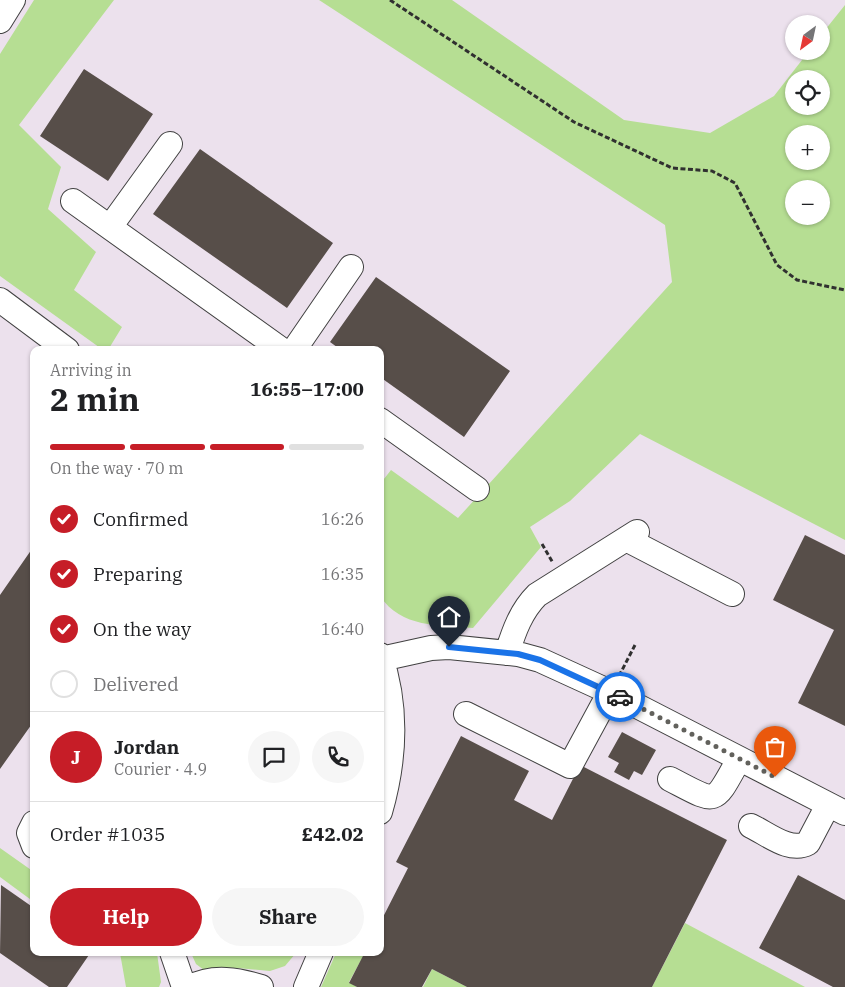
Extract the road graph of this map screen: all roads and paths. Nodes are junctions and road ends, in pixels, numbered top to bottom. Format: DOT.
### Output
graph roads {
  1 [pos="13,0"];
  2 [pos="390,0"];
  3 [pos="0,21"];
  4 [pos="170,144"];
  5 [pos="73,201"];
  6 [pos="110,227"];
  7 [pos="351,267"];
  8 [pos="845,290"];
  9 [pos="0,300"];
  10 [pos="62,346"];
  11 [pos="276,346"];
  12 [pos="297,346"];
  13 [pos="384,430"];
  14 [pos="477,489"];
  15 [pos="732,594"];
  16 [pos="635,645"];
  17 [pos="507,653"];
  18 [pos="384,656"];
  19 [pos="384,669"];
  20 [pos="614,686"];
  21 [pos="466,714"];
  22 [pos="739,759"];
  23 [pos="670,779"];
  24 [pos="384,798"];
  25 [pos="836,809"];
  26 [pos="751,826"];
  27 [pos="173,956"];
  28 [pos="319,956"];
  29 [pos="184,987"];
  30 [pos="191,987"];
  31 [pos="261,987"];
  32 [pos="306,987"];
  1 -- 3 [label="street"];
  2 -- 8 [label="path"];
  4 -- 6 [label="street"];
  5 -- 6 [label="street"];
  6 -- 11 [label="street"];
  7 -- 12 [label="street"];
  9 -- 10 [label="street"];
  13 -- 14 [label="street"];
  15 -- 17 [label="street"];
  16 -- 20 [label="path"];
  17 -- 18 [label="street"];
  17 -- 20 [label="street"];
  19 -- 24 [label="street"];
  20 -- 21 [label="street"];
  20 -- 22 [label="street"];
  22 -- 23 [label="street"];
  22 -- 25 [label="street"];
  25 -- 26 [label="street"];
  27 -- 29 [label="street"];
  28 -- 32 [label="street"];
  30 -- 31 [label="street"];
}
